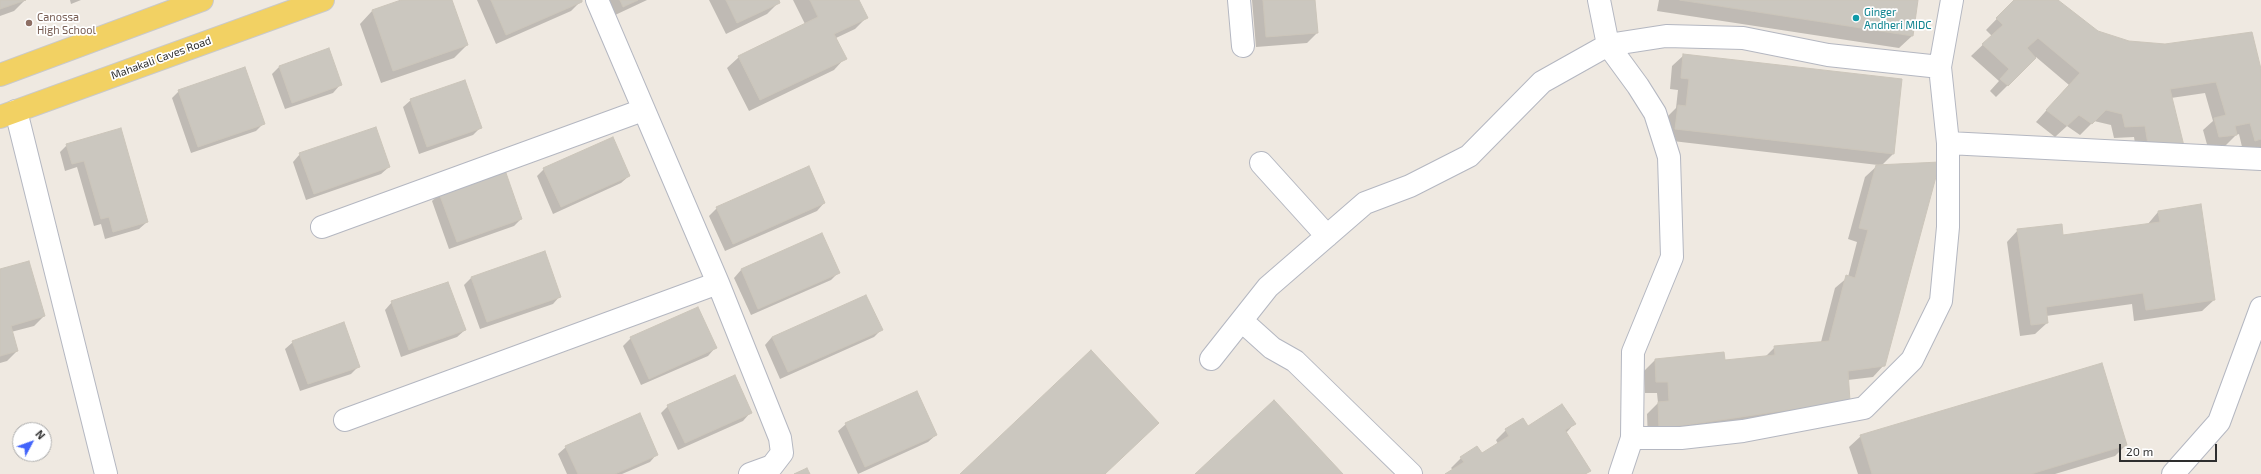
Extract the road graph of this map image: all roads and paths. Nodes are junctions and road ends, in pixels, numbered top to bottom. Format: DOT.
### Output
graph roads {
  1 [pos="202,0"];
  2 [pos="323,0"];
  3 [pos="597,0"];
  4 [pos="1239,0"];
  5 [pos="1599,0"];
  6 [pos="1952,0"];
  7 [pos="1608,45"];
  8 [pos="1243,46"];
  9 [pos="1940,67"];
  10 [pos="0,75"];
  11 [pos="643,110"];
  12 [pos="8,114"];
  13 [pos="1948,143"];
  14 [pos="2261,159"];
  15 [pos="1261,163"];
  16 [pos="322,227"];
  17 [pos="1327,236"];
  18 [pos="718,283"];
  19 [pos="2261,308"];
  20 [pos="1242,320"];
  21 [pos="1210,359"];
  22 [pos="345,420"];
  23 [pos="1632,438"];
  24 [pos="106,474"];
  25 [pos="750,474"];
  26 [pos="1411,474"];
  27 [pos="1620,474"];
  28 [pos="2173,474"];
  1 -- 10 [label="main road"];
  2 -- 12 [label="main road, Mahakali Caves Road"];
  3 -- 11 [label="street"];
  4 -- 8 [label="street"];
  5 -- 7 [label="street"];
  6 -- 9 [label="street"];
  7 -- 9 [label="street"];
  7 -- 17 [label="street"];
  7 -- 23 [label="street"];
  9 -- 13 [label="street"];
  11 -- 16 [label="street"];
  11 -- 18 [label="street"];
  12 -- 24 [label="street"];
  13 -- 14 [label="street"];
  13 -- 23 [label="street"];
  15 -- 17 [label="street"];
  17 -- 20 [label="street"];
  18 -- 22 [label="street"];
  18 -- 25 [label="street"];
  19 -- 28 [label="street"];
  20 -- 21 [label="street"];
  20 -- 26 [label="street"];
  23 -- 27 [label="street"];
}
